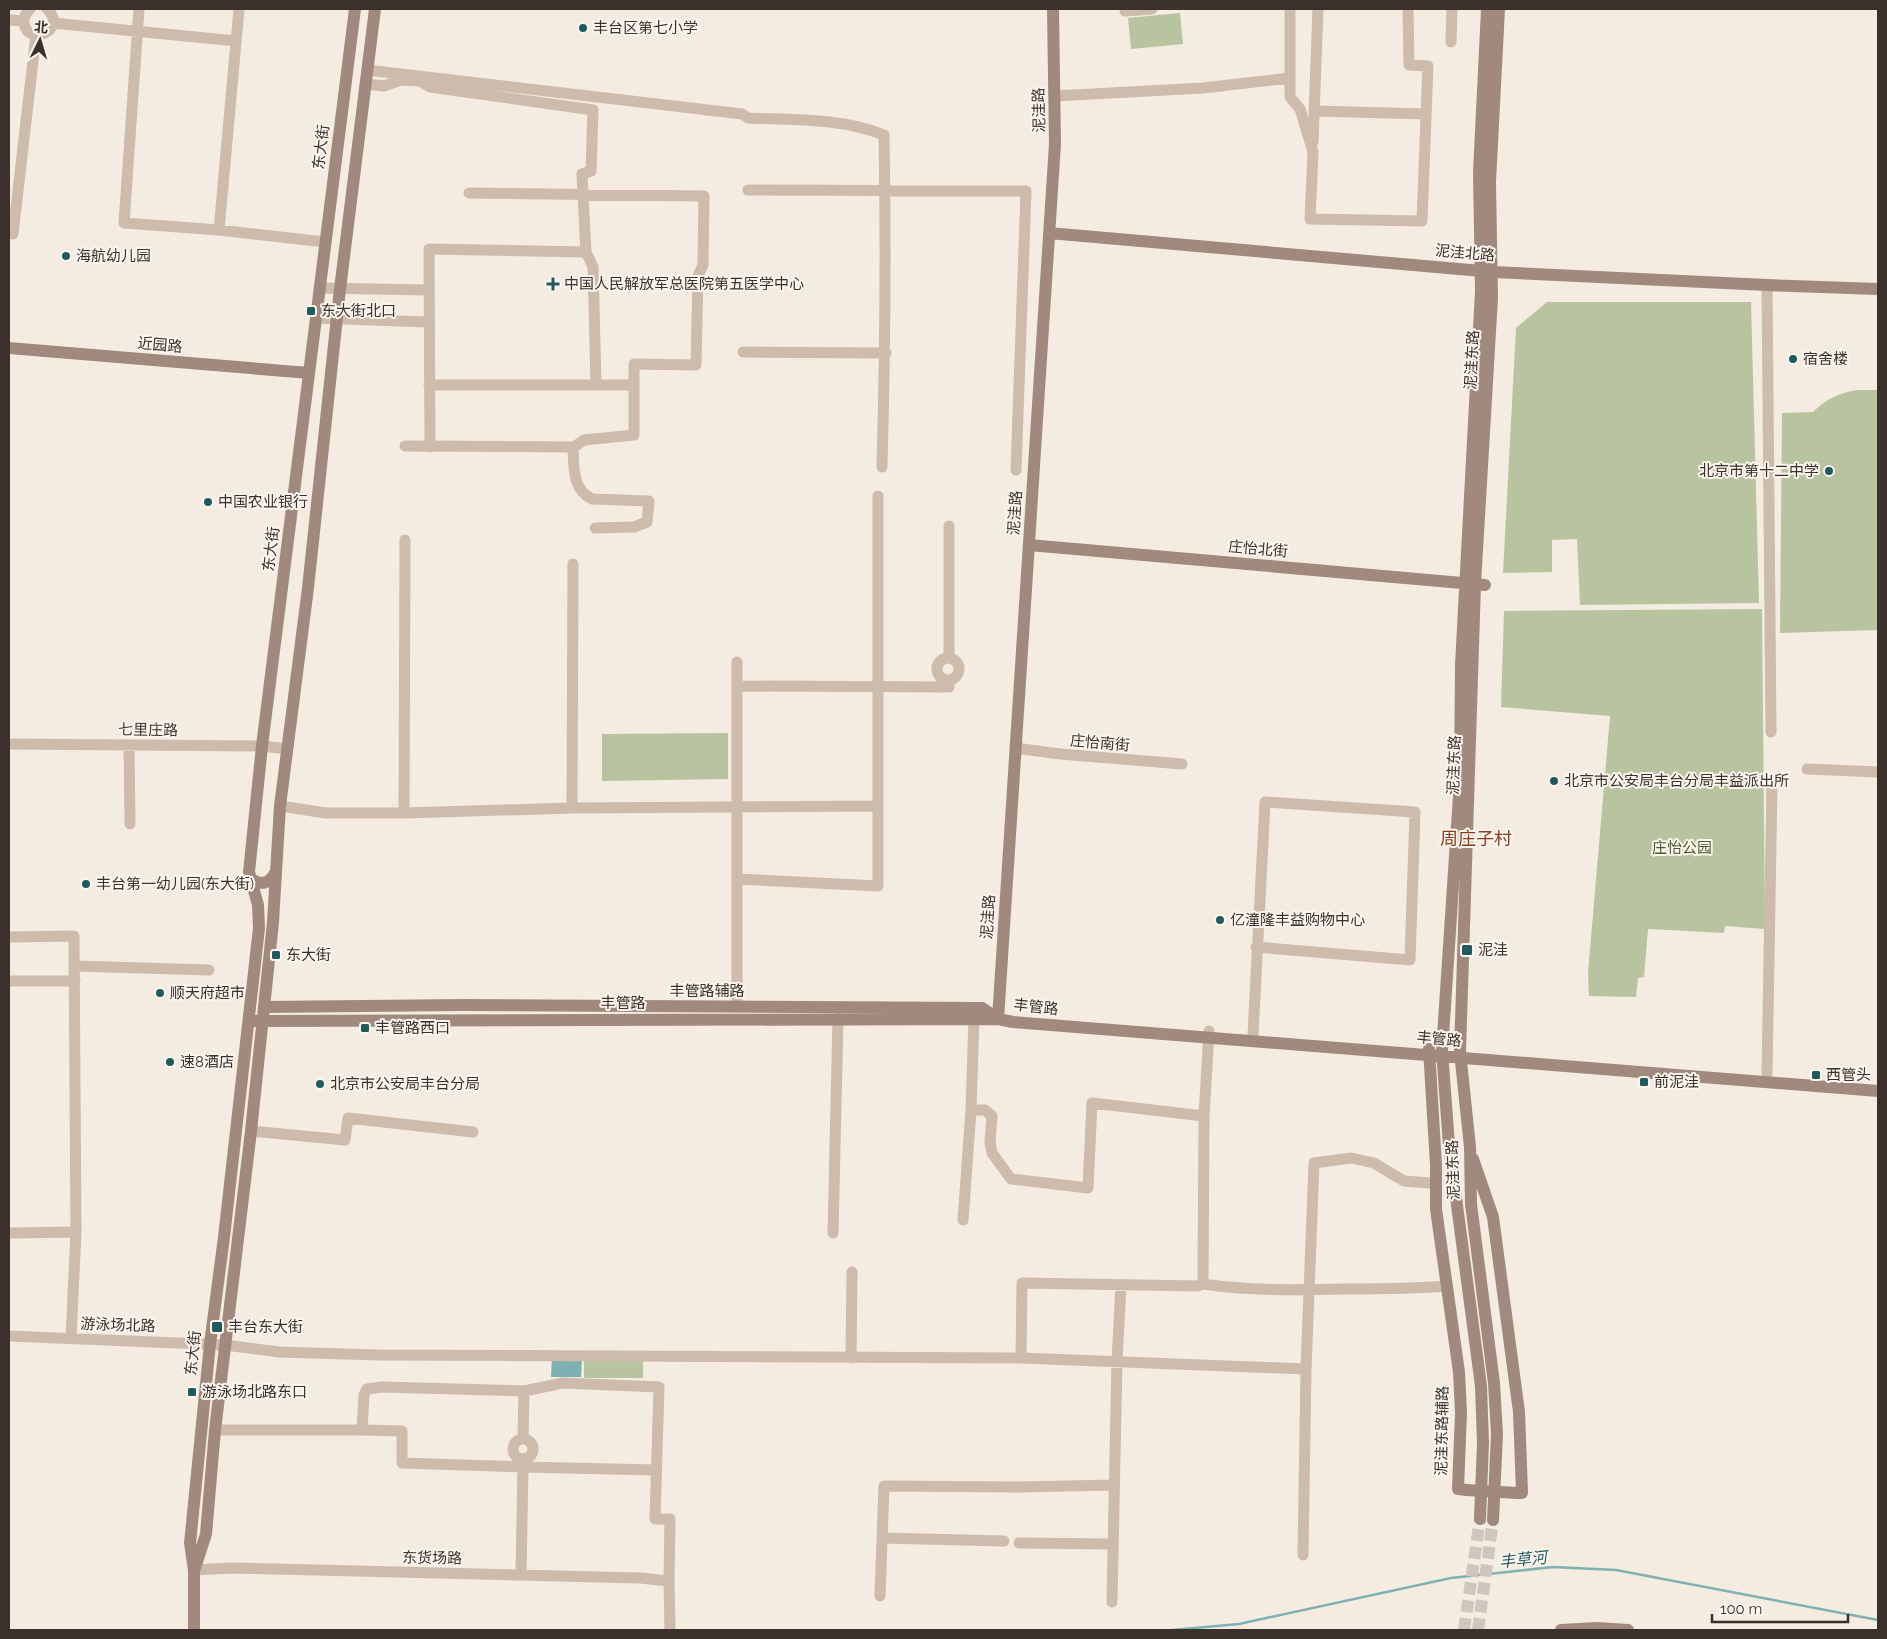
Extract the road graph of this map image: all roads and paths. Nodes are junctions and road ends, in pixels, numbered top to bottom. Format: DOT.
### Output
graph roads {
  1 [pos="30,9"];
  2 [pos="47,9"];
  3 [pos="139,9"];
  4 [pos="239,9"];
  5 [pos="355,9"];
  6 [pos="374,9"];
  7 [pos="1053,9"];
  8 [pos="1152,9"];
  9 [pos="1290,9"];
  10 [pos="1318,9"];
  11 [pos="1408,9"];
  12 [pos="1452,9"];
  13 [pos="1487,9"];
  14 [pos="1499,9"];
  15 [pos="1125,11"];
  16 [pos="9,20"];
  17 [pos="24,21"];
  18 [pos="53,23"];
  19 [pos="137,31"];
  20 [pos="36,35"];
  21 [pos="236,41"];
  22 [pos="1451,42"];
  23 [pos="367,70"];
  24 [pos="1290,78"];
  25 [pos="365,84"];
  26 [pos="1055,96"];
  27 [pos="1314,111"];
  28 [pos="1426,114"];
  29 [pos="1313,152"];
  30 [pos="748,190"];
  31 [pos="885,191"];
  32 [pos="469,193"];
  33 [pos="583,195"];
  34 [pos="218,230"];
  35 [pos="1049,233"];
  36 [pos="13,234"];
  37 [pos="325,242"];
  38 [pos="586,252"];
  39 [pos="1487,272"];
  40 [pos="1767,285"];
  41 [pos="320,288"];
  42 [pos="1878,288"];
  43 [pos="340,289"];
  44 [pos="428,290"];
  45 [pos="316,318"];
  46 [pos="336,319"];
  47 [pos="428,322"];
  48 [pos="9,348"];
  49 [pos="743,352"];
  50 [pos="886,353"];
  51 [pos="309,373"];
  52 [pos="634,384"];
  53 [pos="429,385"];
  54 [pos="596,385"];
  55 [pos="405,446"];
  56 [pos="430,447"];
  57 [pos="573,447"];
  58 [pos="882,467"];
  59 [pos="1016,470"];
  60 [pos="878,496"];
  61 [pos="949,526"];
  62 [pos="595,528"];
  63 [pos="405,540"];
  64 [pos="1029,545"];
  65 [pos="573,564"];
  66 [pos="1475,584"];
  67 [pos="737,662"];
  68 [pos="737,686"];
  69 [pos="877,686"];
  70 [pos="1771,732"];
  71 [pos="9,744"];
  72 [pos="129,745"];
  73 [pos="262,746"];
  74 [pos="1016,748"];
  75 [pos="287,749"];
  76 [pos="1182,764"];
  77 [pos="1807,769"];
  78 [pos="1878,772"];
  79 [pos="1772,783"];
  80 [pos="280,806"];
  81 [pos="878,806"];
  82 [pos="737,807"];
  83 [pos="572,808"];
  84 [pos="404,813"];
  85 [pos="130,824"];
  86 [pos="276,873"];
  87 [pos="250,878"];
  88 [pos="737,880"];
  89 [pos="9,936"];
  90 [pos="1256,947"];
  91 [pos="74,966"];
  92 [pos="209,970"];
  93 [pos="9,981"];
  94 [pos="74,981"];
  95 [pos="463,1005"];
  96 [pos="264,1007"];
  97 [pos="737,1007"];
  98 [pos="866,1007"];
  99 [pos="841,1018"];
  100 [pos="974,1018"];
  101 [pos="492,1019"];
  102 [pos="998,1019"];
  103 [pos="262,1020"];
  104 [pos="249,1021"];
  105 [pos="1209,1034"];
  106 [pos="1253,1035"];
  107 [pos="1429,1052"];
  108 [pos="1442,1053"];
  109 [pos="1460,1055"];
  110 [pos="1767,1075"];
  111 [pos="1878,1084"];
  112 [pos="1878,1090"];
  113 [pos="971,1110"];
  114 [pos="1204,1116"];
  115 [pos="251,1130"];
  116 [pos="474,1132"];
  117 [pos="1470,1147"];
  118 [pos="1430,1183"];
  119 [pos="963,1220"];
  120 [pos="76,1232"];
  121 [pos="9,1233"];
  122 [pos="833,1234"];
  123 [pos="852,1272"];
  124 [pos="1203,1284"];
  125 [pos="1121,1285"];
  126 [pos="1447,1286"];
  127 [pos="1310,1290"];
  128 [pos="9,1336"];
  129 [pos="71,1338"];
  130 [pos="210,1344"];
  131 [pos="225,1344"];
  132 [pos="852,1358"];
  133 [pos="1021,1358"];
  134 [pos="1117,1361"];
  135 [pos="1306,1369"];
  136 [pos="524,1391"];
  137 [pos="215,1430"];
  138 [pos="362,1430"];
  139 [pos="523,1463"];
  140 [pos="656,1470"];
  141 [pos="1114,1485"];
  142 [pos="882,1538"];
  143 [pos="1004,1542"];
  144 [pos="1019,1543"];
  145 [pos="1112,1544"];
  146 [pos="1303,1555"];
  147 [pos="194,1570"];
  148 [pos="521,1575"];
  149 [pos="669,1581"];
  150 [pos="880,1596"];
  151 [pos="1112,1602"];
  152 [pos="194,1630"];
  153 [pos="670,1630"];
  154 [pos="1561,1630"];
  155 [pos="1628,1630"];
  1 -- 17 [label="street"];
  2 -- 18 [label="street"];
  3 -- 19 [label="street"];
  4 -- 21 [label="street"];
  5 -- 37 [label="main road, 东大街"];
  6 -- 23 [label="main road, 东大街"];
  7 -- 26 [label="main road, 泥洼路"];
  8 -- 15 [label="street"];
  9 -- 24 [label="street"];
  10 -- 27 [label="street"];
  11 -- 28 [label="street"];
  12 -- 22 [label="street"];
  13 -- 39 [label="main road, 泥洼东路"];
  14 -- 39 [label="main road, 泥洼东路"];
  16 -- 17 [label="street"];
  17 -- 20 [label="street"];
  18 -- 19 [label="street"];
  18 -- 20 [label="street"];
  19 -- 21 [label="street"];
  19 -- 34 [label="street"];
  20 -- 36 [label="street"];
  21 -- 34 [label="street"];
  23 -- 25 [label="main road, 东大街"];
  23 -- 31 [label="street"];
  24 -- 26 [label="street"];
  24 -- 29 [label="street"];
  25 -- 33 [label="street"];
  25 -- 43 [label="main road, 东大街"];
  26 -- 35 [label="main road, 泥洼路"];
  27 -- 28 [label="street"];
  27 -- 29 [label="street"];
  28 -- 29 [label="street"];
  30 -- 31 [label="street"];
  31 -- 50 [label="street"];
  31 -- 59 [label="street"];
  32 -- 33 [label="street"];
  33 -- 38 [label="street"];
  33 -- 52 [label="street"];
  34 -- 37 [label="street"];
  35 -- 39 [label="main road, 泥洼北路"];
  35 -- 64 [label="main road, 泥洼路"];
  37 -- 41 [label="main road, 东大街"];
  38 -- 44 [label="street"];
  38 -- 54 [label="street"];
  39 -- 40 [label="main road, 泥洼北路"];
  39 -- 66 [label="main road, 泥洼东路"];
  40 -- 42 [label="main road, 泥洼北路"];
  40 -- 70 [label="street"];
  41 -- 43 [label="street"];
  41 -- 45 [label="main road, 东大街"];
  43 -- 44 [label="street"];
  43 -- 46 [label="main road, 东大街"];
  44 -- 47 [label="street"];
  45 -- 46 [label="street"];
  45 -- 51 [label="main road, 东大街"];
  46 -- 47 [label="street"];
  46 -- 75 [label="main road, 东大街"];
  47 -- 53 [label="street"];
  48 -- 51 [label="main road, 近园路"];
  49 -- 50 [label="street"];
  50 -- 58 [label="street"];
  51 -- 73 [label="main road, 东大街"];
  52 -- 54 [label="street"];
  52 -- 57 [label="street"];
  53 -- 54 [label="street"];
  53 -- 56 [label="street"];
  55 -- 56 [label="street"];
  56 -- 57 [label="street"];
  57 -- 62 [label="street"];
  60 -- 69 [label="street"];
  61 -- 69 [label="street"];
  63 -- 84 [label="street"];
  64 -- 66 [label="main road, 庄怡北街"];
  64 -- 74 [label="main road, 泥洼路"];
  65 -- 83 [label="street"];
  66 -- 108 [label="main road, 泥洼东路"];
  66 -- 109 [label="main road, 泥洼东路"];
  67 -- 68 [label="street"];
  68 -- 69 [label="street"];
  68 -- 82 [label="street"];
  69 -- 81 [label="street"];
  71 -- 72 [label="street, 七里庄路"];
  72 -- 73 [label="street, 七里庄路"];
  72 -- 85 [label="street"];
  73 -- 75 [label="street, 七里庄路"];
  73 -- 87 [label="main road, 东大街"];
  74 -- 76 [label="street, 庄怡南街"];
  74 -- 102 [label="main road, 泥洼路"];
  75 -- 80 [label="main road, 东大街"];
  77 -- 78 [label="street"];
  79 -- 110 [label="street"];
  80 -- 84 [label="street"];
  80 -- 86 [label="main road, 东大街"];
  81 -- 82 [label="street"];
  81 -- 88 [label="street"];
  82 -- 83 [label="street"];
  82 -- 88 [label="street"];
  83 -- 84 [label="street"];
  86 -- 87 [label="main road"];
  86 -- 96 [label="main road, 东大街"];
  87 -- 104 [label="main road, 东大街"];
  88 -- 97 [label="street"];
  89 -- 91 [label="street"];
  90 -- 90 [label="street"];
  90 -- 106 [label="street"];
  91 -- 92 [label="street"];
  91 -- 94 [label="street"];
  93 -- 94 [label="street"];
  94 -- 120 [label="street"];
  95 -- 96 [label="main road, 丰管路辅路"];
  95 -- 97 [label="main road, 丰管路辅路"];
  95 -- 101 [label="main road"];
  96 -- 103 [label="main road, 东大街"];
  97 -- 98 [label="main road, 丰管路辅路"];
  98 -- 99 [label="main road"];
  98 -- 102 [label="main road, 丰管路辅路"];
  99 -- 100 [label="main road, 丰管路"];
  99 -- 101 [label="main road, 丰管路"];
  99 -- 122 [label="street"];
  100 -- 102 [label="main road, 丰管路"];
  100 -- 113 [label="street"];
  101 -- 103 [label="main road, 丰管路"];
  102 -- 105 [label="main road, 丰管路"];
  103 -- 104 [label="main road, 丰管路"];
  103 -- 115 [label="main road, 东大街"];
  104 -- 130 [label="main road, 东大街"];
  105 -- 106 [label="main road, 丰管路"];
  105 -- 107 [label="main road, 丰管路"];
  105 -- 114 [label="street"];
  106 -- 107 [label="main road, 丰管路"];
  107 -- 108 [label="main road, 丰管路"];
  107 -- 126 [label="main road, 泥洼东路辅路"];
  108 -- 109 [label="main road, 丰管路"];
  108 -- 117 [label="main road, 泥洼东路"];
  109 -- 110 [label="main road, 丰管路"];
  109 -- 112 [label="main road, 丰管路"];
  109 -- 117 [label="main road, 泥洼东路"];
  110 -- 111 [label="main road, 丰管路"];
  113 -- 114 [label="street"];
  113 -- 119 [label="street"];
  114 -- 124 [label="street"];
  115 -- 116 [label="street"];
  115 -- 131 [label="main road, 东大街"];
  117 -- 126 [label="main road, 泥洼东路辅路, bridge"];
  118 -- 127 [label="street"];
  120 -- 121 [label="street"];
  120 -- 129 [label="street"];
  123 -- 132 [label="street"];
  124 -- 125 [label="street"];
  124 -- 127 [label="street"];
  125 -- 133 [label="street"];
  125 -- 134 [label="street"];
  126 -- 127 [label="street"];
  127 -- 135 [label="street"];
  128 -- 129 [label="street, 游泳场北路"];
  129 -- 130 [label="street, 游泳场北路"];
  130 -- 131 [label="street, 游泳场北路"];
  130 -- 147 [label="main road, 东大街"];
  131 -- 132 [label="street, 游泳场北路"];
  131 -- 137 [label="main road, 东大街"];
  132 -- 133 [label="street, 游泳场北路"];
  133 -- 134 [label="street, 游泳场北路"];
  134 -- 135 [label="street, 游泳场北路"];
  134 -- 141 [label="street"];
  135 -- 146 [label="street"];
  136 -- 138 [label="street"];
  136 -- 139 [label="street"];
  136 -- 140 [label="street"];
  137 -- 138 [label="street"];
  137 -- 147 [label="main road, 东大街"];
  138 -- 139 [label="street"];
  139 -- 140 [label="street"];
  139 -- 148 [label="street"];
  140 -- 149 [label="street"];
  141 -- 142 [label="street"];
  141 -- 145 [label="street"];
  142 -- 143 [label="street"];
  142 -- 150 [label="street"];
  144 -- 145 [label="street"];
  145 -- 151 [label="street"];
  147 -- 148 [label="street, 东货场路"];
  147 -- 152 [label="main road, 东大街"];
  148 -- 149 [label="street, 东货场路"];
  149 -- 153 [label="street"];
  154 -- 155 [label="main road"];
}
